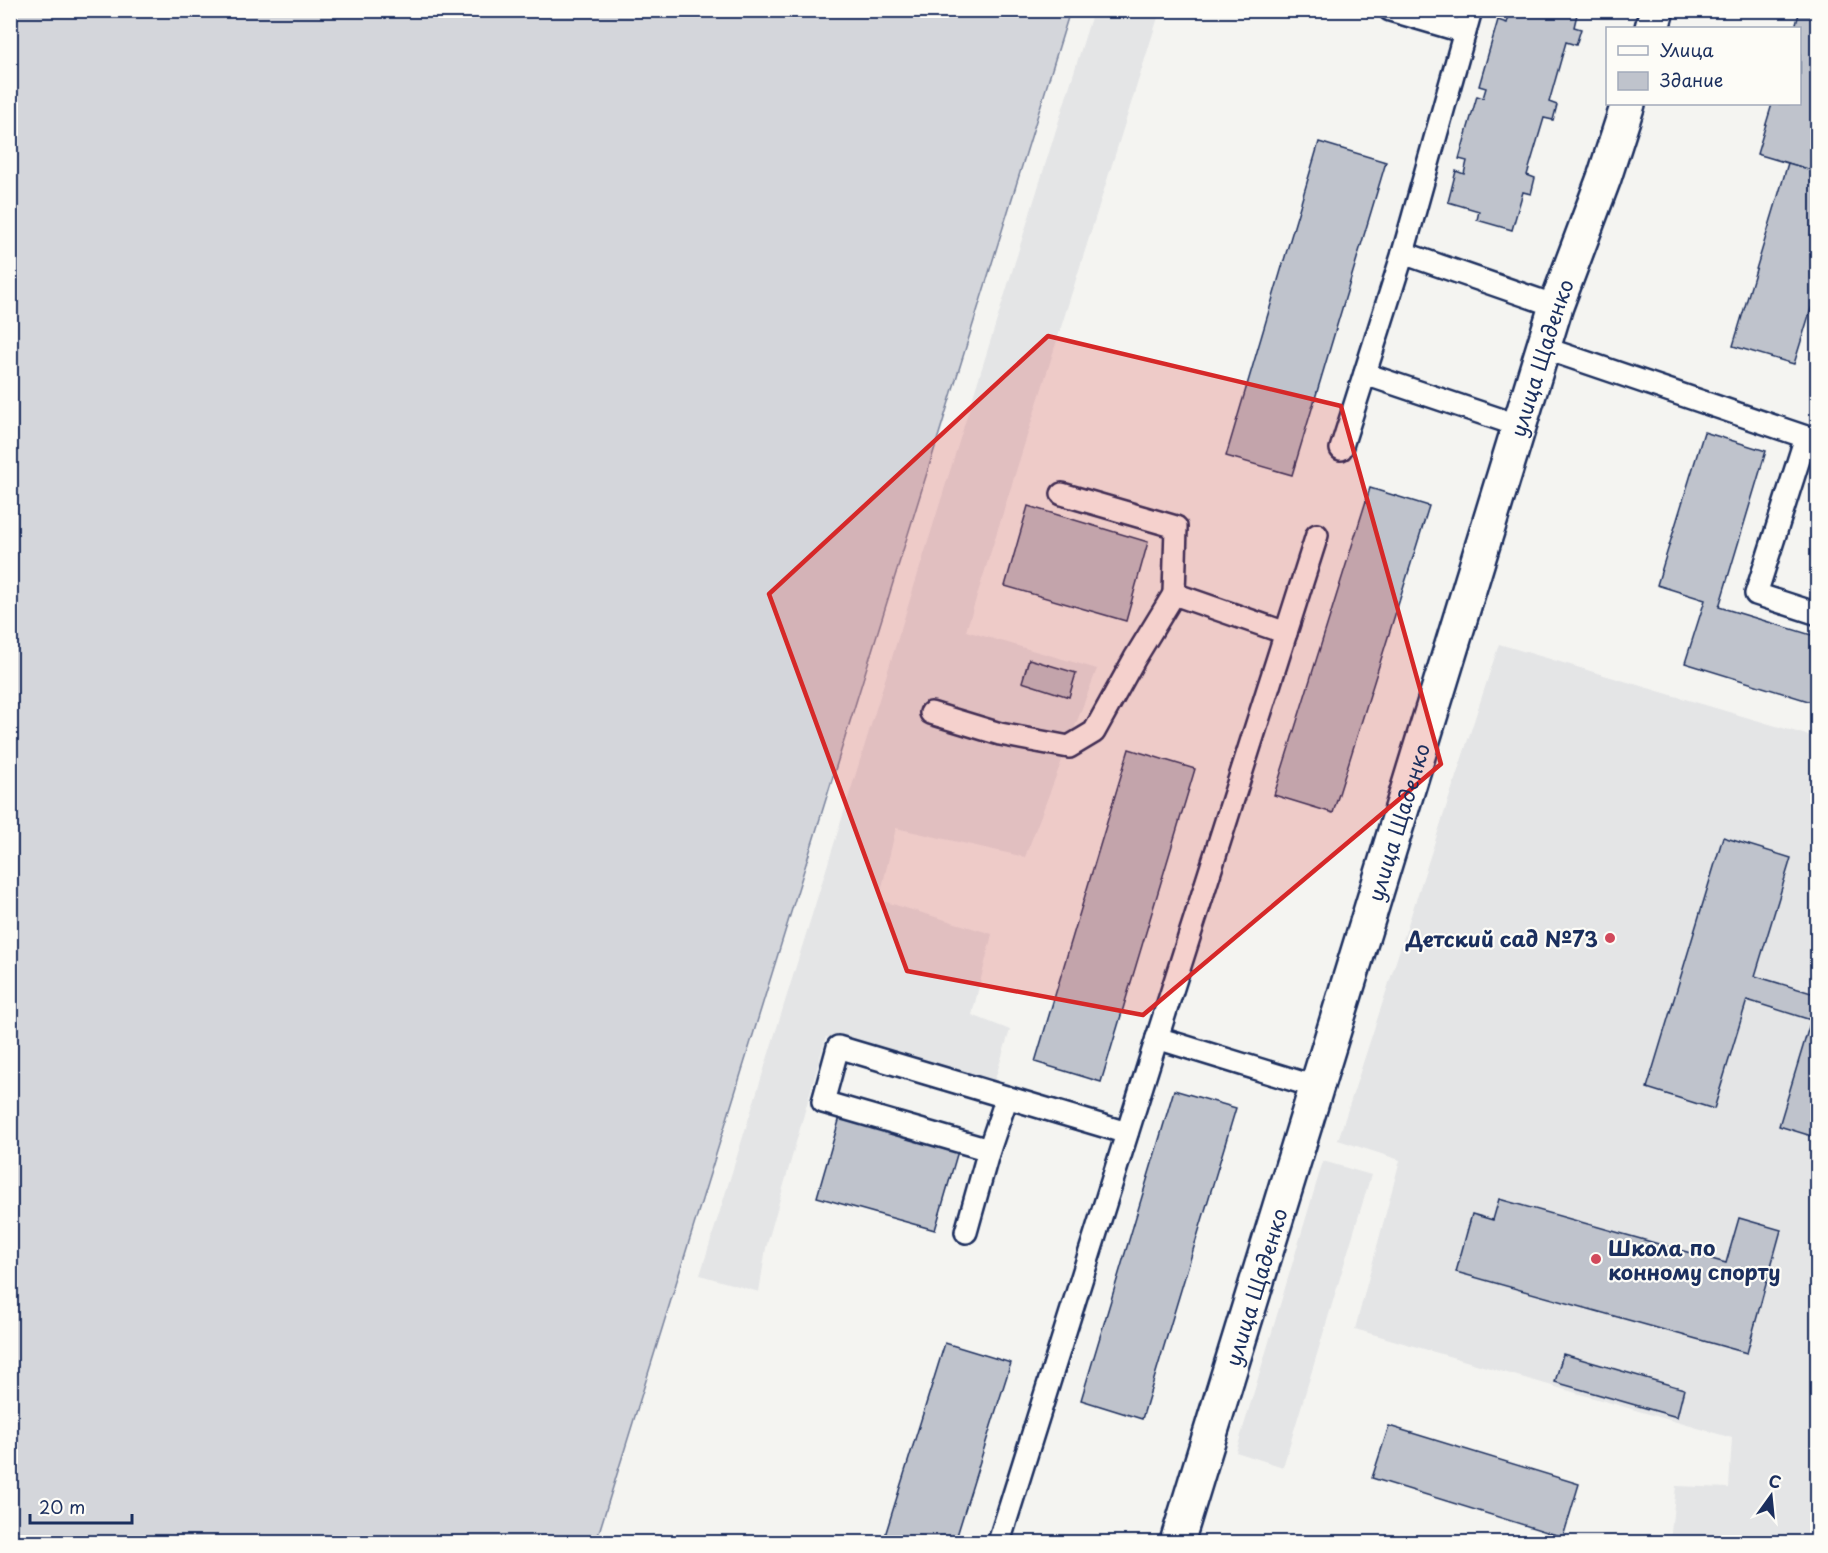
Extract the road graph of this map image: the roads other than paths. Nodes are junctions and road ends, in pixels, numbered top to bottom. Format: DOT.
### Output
graph roads {
  1 [pos="1390,10"];
  2 [pos="1471,10"];
  3 [pos="1657,10"];
  4 [pos="1652,27"];
  5 [pos="1465,32"];
  6 [pos="1628,105"];
  7 [pos="1403,253"];
  8 [pos="1556,306"];
  9 [pos="1544,348"];
  10 [pos="1365,375"];
  11 [pos="1520,426"];
  12 [pos="1812,444"];
  13 [pos="1341,449"];
  14 [pos="1062,494"];
  15 [pos="1317,535"];
  16 [pos="1174,594"];
  17 [pos="1818,614"];
  18 [pos="1286,633"];
  19 [pos="931,713"];
  20 [pos="1158,1038"];
  21 [pos="1316,1088"];
  22 [pos="1006,1097"];
  23 [pos="1127,1133"];
  24 [pos="989,1150"];
  25 [pos="966,1232"];
  26 [pos="999,1542"];
  27 [pos="1177,1542"];
  1 -- 5 [label="lane"];
  2 -- 5 [label="lane"];
  3 -- 4 [label="street"];
  5 -- 7 [label="lane"];
  6 -- 8 [label="street, улица Щаденко"];
  7 -- 8 [label="lane"];
  7 -- 10 [label="lane"];
  8 -- 9 [label="street, улица Щаденко"];
  9 -- 11 [label="street, улица Щаденко"];
  9 -- 12 [label="lane"];
  10 -- 11 [label="lane"];
  10 -- 13 [label="lane"];
  11 -- 21 [label="street, улица Щаденко"];
  12 -- 17 [label="lane"];
  14 -- 16 [label="lane"];
  15 -- 18 [label="lane"];
  16 -- 18 [label="lane"];
  16 -- 19 [label="lane"];
  18 -- 20 [label="lane"];
  20 -- 21 [label="lane"];
  20 -- 23 [label="lane"];
  21 -- 27 [label="street, улица Щаденко"];
  22 -- 23 [label="lane"];
  22 -- 24 [label="lane"];
  22 -- 24 [label="lane"];
  23 -- 26 [label="lane"];
  24 -- 25 [label="lane"];
}
